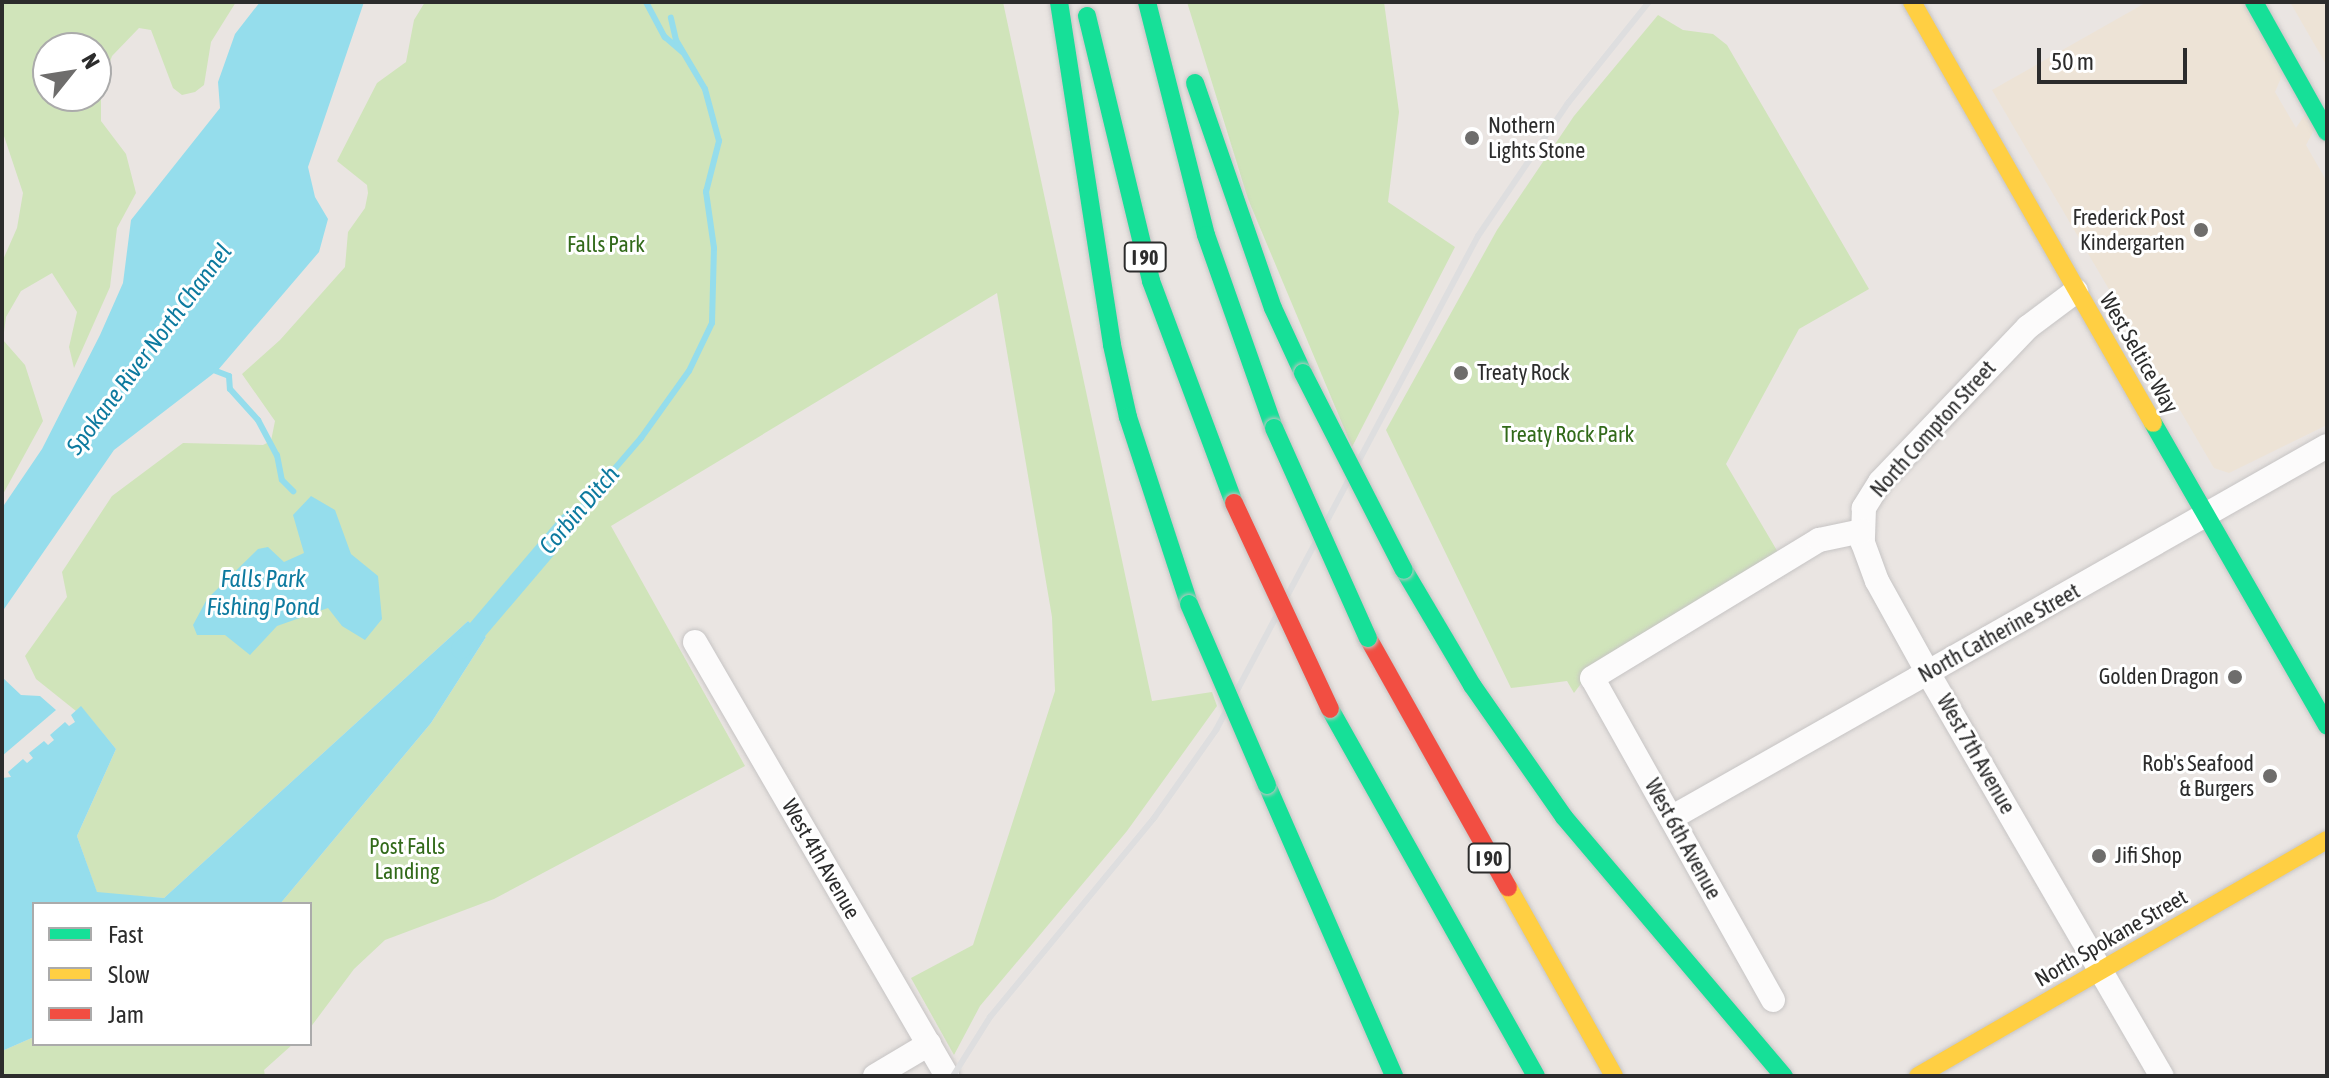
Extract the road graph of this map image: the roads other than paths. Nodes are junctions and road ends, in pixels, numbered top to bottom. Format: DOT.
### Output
graph roads {
  1 [pos="1059,2"];
  2 [pos="1084,2"];
  3 [pos="1147,2"];
  4 [pos="1912,2"];
  5 [pos="2254,2"];
  6 [pos="1188,59"];
  7 [pos="2327,132"];
  8 [pos="2076,291"];
  9 [pos="2327,446"];
  10 [pos="2205,516"];
  11 [pos="1862,531"];
  12 [pos="695,642"];
  13 [pos="1928,673"];
  14 [pos="2327,726"];
  15 [pos="1671,818"];
  16 [pos="2327,840"];
  17 [pos="2102,972"];
  18 [pos="1773,1000"];
  19 [pos="929,1044"];
  20 [pos="875,1076"];
  21 [pos="947,1076"];
  22 [pos="1394,1076"];
  23 [pos="1536,1076"];
  24 [pos="1614,1076"];
  25 [pos="1784,1076"];
  26 [pos="1918,1076"];
  27 [pos="2162,1076"];
  1 -- 22 [label="main road, bridge"];
  2 -- 23 [label="main road, I 90, bridge"];
  3 -- 24 [label="main road, I 90, bridge"];
  4 -- 8 [label="main road, West Seltice Way"];
  5 -- 7 [label="main road"];
  6 -- 25 [label="main road, bridge"];
  8 -- 10 [label="main road, West Seltice Way"];
  8 -- 11 [label="street, North Compton Street"];
  9 -- 10 [label="street, North Catherine Street"];
  10 -- 13 [label="street, North Catherine Street"];
  10 -- 14 [label="main road, West Seltice Way"];
  11 -- 13 [label="street, West 7th Avenue"];
  11 -- 15 [label="street, West 6th Avenue"];
  12 -- 19 [label="street, West 4th Avenue"];
  13 -- 15 [label="street, North Catherine Street"];
  13 -- 17 [label="street, West 7th Avenue"];
  15 -- 18 [label="street, West 6th Avenue"];
  16 -- 17 [label="main road, North Spokane Street"];
  17 -- 26 [label="main road, North Spokane Street"];
  17 -- 27 [label="street, West 7th Avenue"];
  19 -- 20 [label="street"];
  19 -- 21 [label="street, West 4th Avenue"];
}
